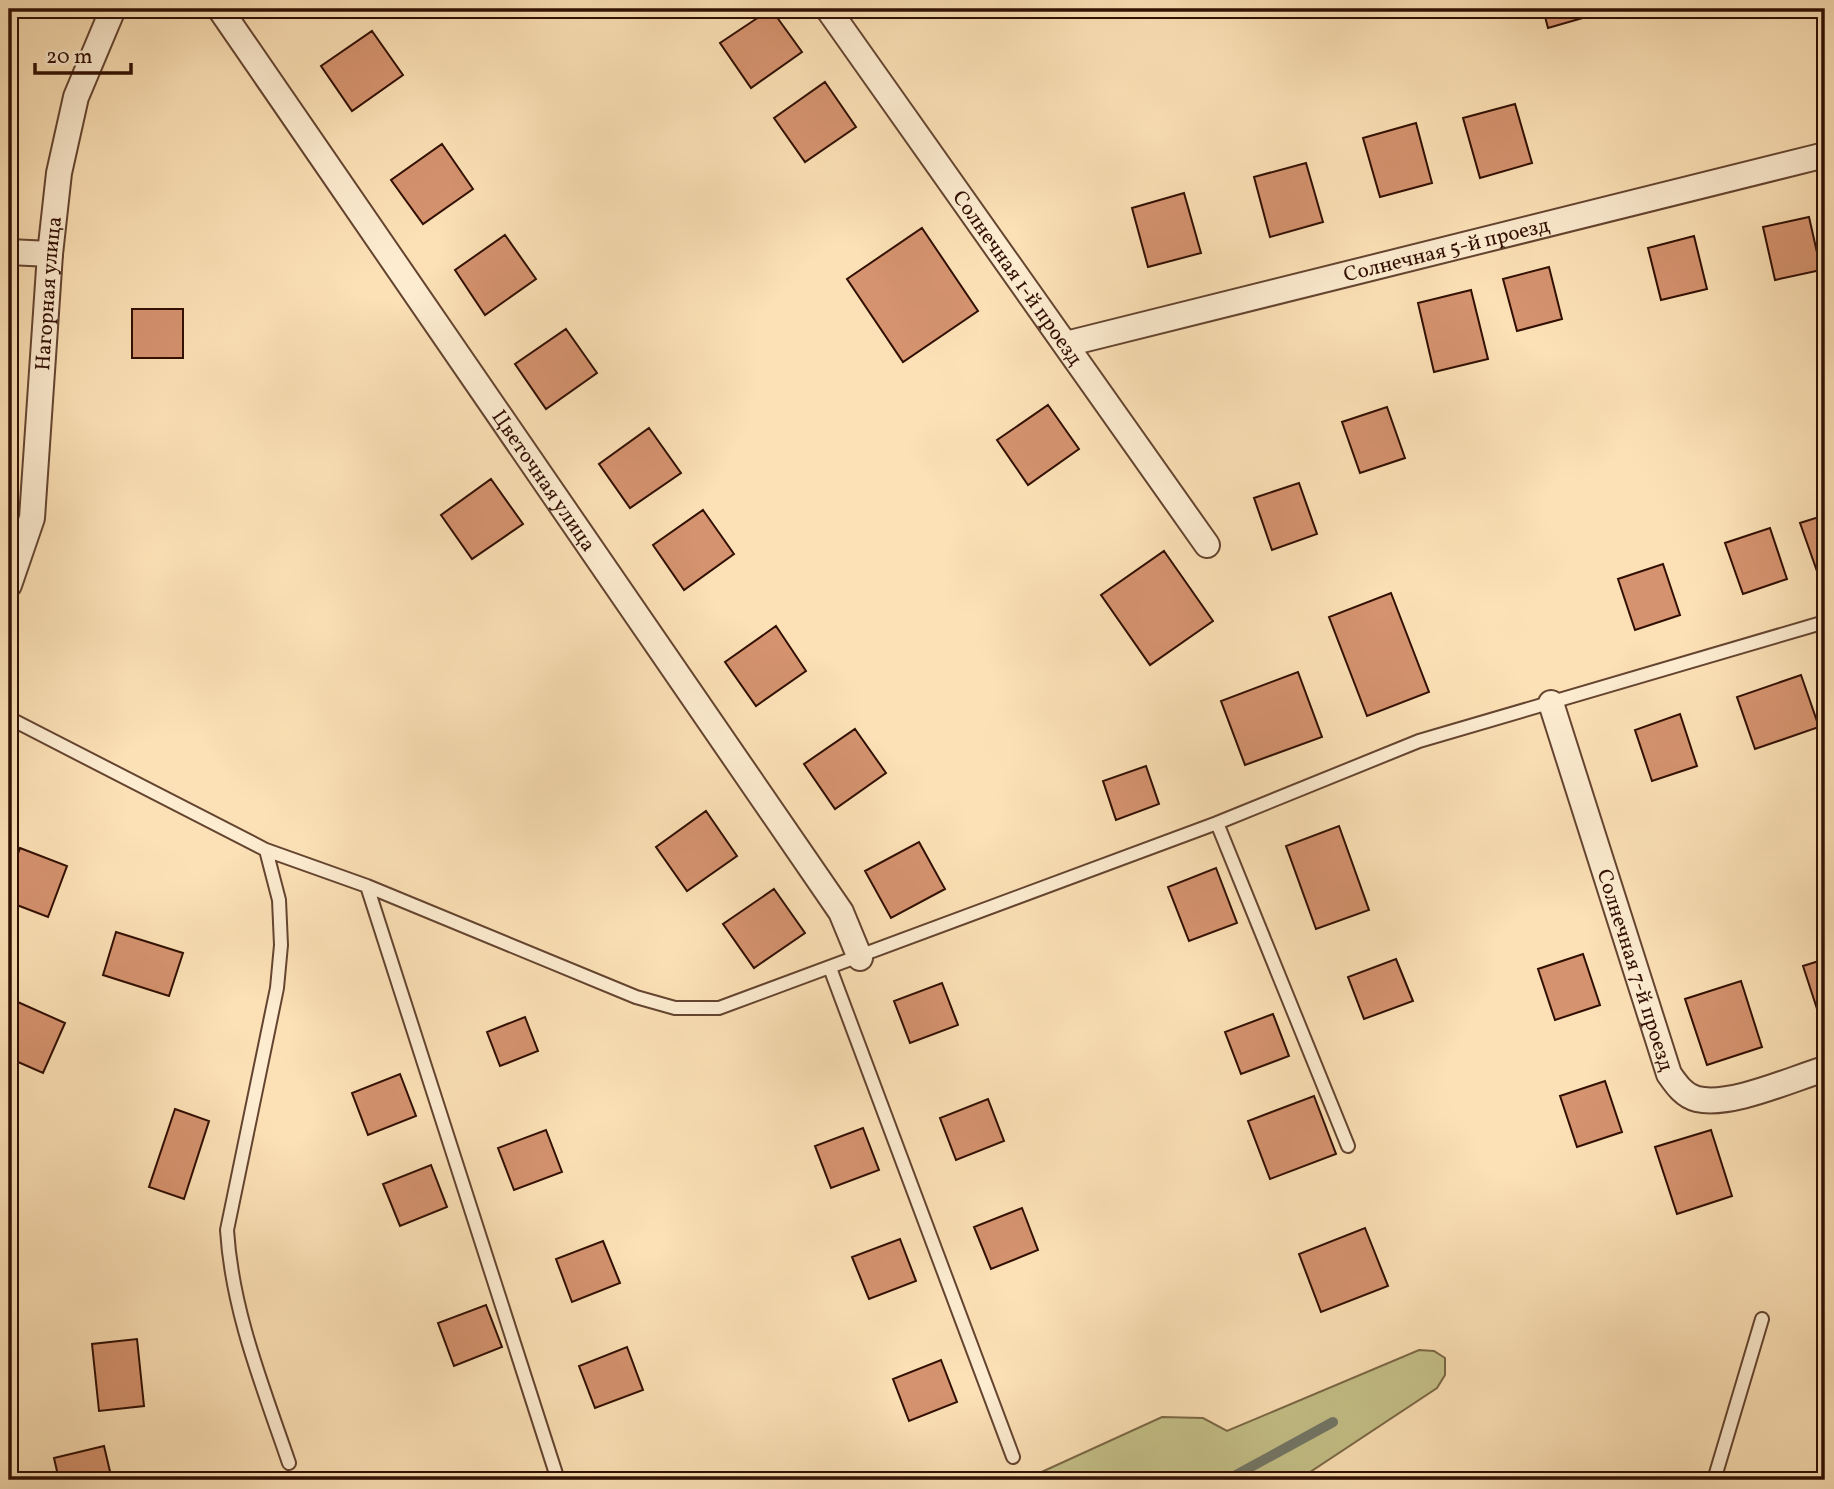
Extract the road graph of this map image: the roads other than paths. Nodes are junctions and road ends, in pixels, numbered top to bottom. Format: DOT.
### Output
graph roads {
  1 [pos="113,9"];
  2 [pos="219,9"];
  3 [pos="828,9"];
  4 [pos="1825,155"];
  5 [pos="9,252"];
  6 [pos="50,254"];
  7 [pos="1066,344"];
  8 [pos="1207,545"];
  9 [pos="9,585"];
  10 [pos="1825,622"];
  11 [pos="1551,703"];
  12 [pos="9,718"];
  13 [pos="1217,823"];
  14 [pos="266,850"];
  15 [pos="367,886"];
  16 [pos="860,957"];
  17 [pos="831,968"];
  18 [pos="1825,1069"];
  19 [pos="1348,1146"];
  20 [pos="1762,1319"];
  21 [pos="1013,1457"];
  22 [pos="289,1463"];
  23 [pos="558,1480"];
  24 [pos="1714,1480"];
  1 -- 6 [label="street, Нагорная улица"];
  2 -- 16 [label="street, Цветочная улица"];
  3 -- 7 [label="street, Солнечная 1-й проезд"];
  4 -- 7 [label="street, Солнечная 5-й проезд"];
  5 -- 6 [label="street"];
  6 -- 9 [label="street, Нагорная улица"];
  7 -- 8 [label="street, Солнечная 1-й проезд"];
  10 -- 11 [label="lane"];
  11 -- 13 [label="lane"];
  11 -- 18 [label="street, Солнечная 7-й проезд"];
  12 -- 14 [label="lane"];
  13 -- 16 [label="lane"];
  13 -- 19 [label="lane"];
  14 -- 15 [label="lane"];
  14 -- 22 [label="lane"];
  15 -- 17 [label="lane"];
  15 -- 23 [label="lane"];
  16 -- 17 [label="lane"];
  17 -- 21 [label="lane"];
  20 -- 24 [label="lane"];
}
